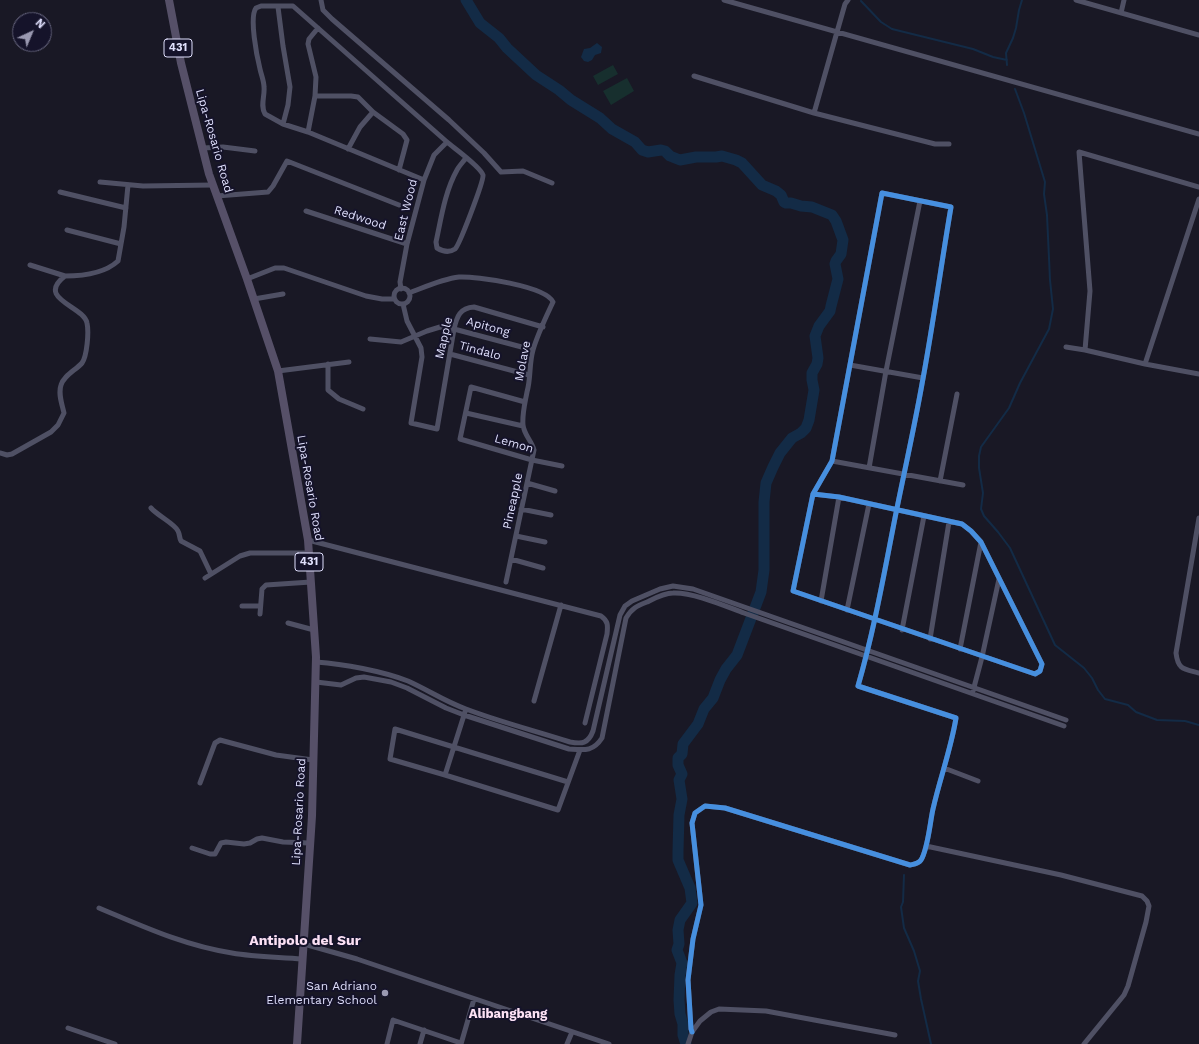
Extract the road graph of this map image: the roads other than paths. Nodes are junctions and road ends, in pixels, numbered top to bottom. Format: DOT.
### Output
graph roads {
  1 [pos="169,0"];
  2 [pos="321,0"];
  3 [pos="724,0"];
  4 [pos="848,0"];
  5 [pos="1076,0"];
  6 [pos="1124,0"];
  7 [pos="1087,1"];
  8 [pos="278,7"];
  9 [pos="1121,13"];
  10 [pos="318,28"];
  11 [pos="837,32"];
  12 [pos="1199,35"];
  13 [pos="694,76"];
  14 [pos="315,96"];
  15 [pos="373,112"];
  16 [pos="814,113"];
  17 [pos="283,124"];
  18 [pos="308,132"];
  19 [pos="1199,134"];
  20 [pos="447,142"];
  21 [pos="949,144"];
  22 [pos="203,148"];
  23 [pos="348,149"];
  24 [pos="255,151"];
  25 [pos="466,158"];
  26 [pos="400,170"];
  27 [pos="424,180"];
  28 [pos="100,182"];
  29 [pos="552,183"];
  30 [pos="128,184"];
  31 [pos="213,185"];
  32 [pos="1199,187"];
  33 [pos="60,192"];
  34 [pos="217,196"];
  35 [pos="1199,199"];
  36 [pos="920,201"];
  37 [pos="399,205"];
  38 [pos="126,208"];
  39 [pos="306,211"];
  40 [pos="67,230"];
  41 [pos="121,244"];
  42 [pos="408,244"];
  43 [pos="30,265"];
  44 [pos="65,276"];
  45 [pos="247,279"];
  46 [pos="401,289"];
  47 [pos="282,294"];
  48 [pos="409,294"];
  49 [pos="254,299"];
  50 [pos="394,299"];
  51 [pos="403,304"];
  52 [pos="543,326"];
  53 [pos="454,329"];
  54 [pos="415,336"];
  55 [pos="370,339"];
  56 [pos="1066,348"];
  57 [pos="533,350"];
  58 [pos="1085,350"];
  59 [pos="450,354"];
  60 [pos="349,362"];
  61 [pos="328,364"];
  62 [pos="1145,364"];
  63 [pos="850,365"];
  64 [pos="278,371"];
  65 [pos="886,371"];
  66 [pos="1199,374"];
  67 [pos="529,375"];
  68 [pos="923,378"];
  69 [pos="956,394"];
  70 [pos="524,402"];
  71 [pos="363,409"];
  72 [pos="466,413"];
  73 [pos="523,426"];
  74 [pos="0,453"];
  75 [pos="532,460"];
  76 [pos="832,461"];
  77 [pos="562,466"];
  78 [pos="869,468"];
  79 [pos="904,475"];
  80 [pos="940,481"];
  81 [pos="527,483"];
  82 [pos="963,485"];
  83 [pos="555,491"];
  84 [pos="813,494"];
  85 [pos="840,497"];
  86 [pos="868,504"];
  87 [pos="151,508"];
  88 [pos="521,509"];
  89 [pos="897,510"];
  90 [pos="551,515"];
  91 [pos="924,516"];
  92 [pos="1199,518"];
  93 [pos="949,522"];
  94 [pos="516,536"];
  95 [pos="308,540"];
  96 [pos="545,542"];
  97 [pos="981,542"];
  98 [pos="309,553"];
  99 [pos="511,559"];
  100 [pos="543,568"];
  101 [pos="211,574"];
  102 [pos="205,578"];
  103 [pos="999,579"];
  104 [pos="311,582"];
  105 [pos="506,582"];
  106 [pos="821,601"];
  107 [pos="561,605"];
  108 [pos="242,606"];
  109 [pos="260,606"];
  110 [pos="847,610"];
  111 [pos="260,614"];
  112 [pos="875,620"];
  113 [pos="288,623"];
  114 [pos="314,630"];
  115 [pos="902,630"];
  116 [pos="930,639"];
  117 [pos="960,649"];
  118 [pos="868,650"];
  119 [pos="866,656"];
  120 [pos="982,656"];
  121 [pos="316,662"];
  122 [pos="356,668"];
  123 [pos="1199,673"];
  124 [pos="356,678"];
  125 [pos="316,682"];
  126 [pos="974,688"];
  127 [pos="972,694"];
  128 [pos="534,701"];
  129 [pos="466,709"];
  130 [pos="464,715"];
  131 [pos="1066,720"];
  132 [pos="585,723"];
  133 [pos="1064,726"];
  134 [pos="454,748"];
  135 [pos="580,750"];
  136 [pos="313,760"];
  137 [pos="944,768"];
  138 [pos="445,775"];
  139 [pos="978,781"];
  140 [pos="568,782"];
  141 [pos="200,783"];
  142 [pos="309,843"];
  143 [pos="926,846"];
  144 [pos="192,848"];
  145 [pos="99,908"];
  146 [pos="304,944"];
  147 [pos="302,959"];
  148 [pos="474,999"];
  149 [pos="68,1028"];
  150 [pos="424,1030"];
  151 [pos="572,1032"];
  152 [pos="692,1032"];
  153 [pos="895,1035"];
  154 [pos="689,1042"];
  155 [pos="461,1043"];
  156 [pos="115,1044"];
  157 [pos="297,1044"];
  158 [pos="387,1044"];
  159 [pos="420,1044"];
  160 [pos="567,1044"];
  161 [pos="609,1044"];
  162 [pos="1084,1044"];
  1 -- 22 [label="main road, Lipa-Rosario Road / 431"];
  2 -- 29 [label="street"];
  3 -- 11 [label="street"];
  4 -- 11 [label="street"];
  5 -- 7 [label="street"];
  6 -- 9 [label="street"];
  7 -- 9 [label="street"];
  8 -- 10 [label="street"];
  8 -- 17 [label="street"];
  8 -- 17 [label="street"];
  9 -- 12 [label="street"];
  10 -- 14 [label="street"];
  10 -- 20 [label="street"];
  11 -- 16 [label="street"];
  11 -- 19 [label="street"];
  13 -- 16 [label="street"];
  14 -- 15 [label="street"];
  14 -- 18 [label="street"];
  15 -- 23 [label="street"];
  15 -- 26 [label="street"];
  16 -- 21 [label="street"];
  17 -- 18 [label="street"];
  18 -- 23 [label="street"];
  20 -- 25 [label="street"];
  20 -- 27 [label="street, East Wood"];
  22 -- 24 [label="street"];
  22 -- 31 [label="main road, Lipa-Rosario Road / 431"];
  23 -- 26 [label="street"];
  25 -- 25 [label="street"];
  26 -- 27 [label="street"];
  27 -- 42 [label="street, East Wood"];
  28 -- 30 [label="street"];
  30 -- 31 [label="street"];
  30 -- 38 [label="street"];
  31 -- 34 [label="main road, Lipa-Rosario Road / 431"];
  32 -- 58 [label="street"];
  33 -- 38 [label="street"];
  34 -- 37 [label="street"];
  34 -- 45 [label="main road, Lipa-Rosario Road / 431"];
  35 -- 62 [label="street"];
  36 -- 63 [label="street"];
  36 -- 65 [label="street"];
  36 -- 68 [label="street"];
  38 -- 41 [label="street"];
  39 -- 42 [label="street, Redwood"];
  40 -- 41 [label="street"];
  41 -- 44 [label="street"];
  42 -- 46 [label="street, East Wood"];
  43 -- 44 [label="street"];
  44 -- 74 [label="street"];
  45 -- 49 [label="main road, Lipa-Rosario Road / 431"];
  45 -- 50 [label="street"];
  46 -- 48 [label="street"];
  46 -- 50 [label="street"];
  47 -- 49 [label="street"];
  48 -- 51 [label="street"];
  48 -- 52 [label="street, Molave"];
  49 -- 64 [label="main road, Lipa-Rosario Road / 431"];
  50 -- 51 [label="street"];
  51 -- 54 [label="street"];
  52 -- 53 [label="street, Mapple"];
  52 -- 57 [label="street, Molave"];
  53 -- 54 [label="street, Apitong"];
  53 -- 57 [label="street, Apitong"];
  53 -- 59 [label="street, Mapple"];
  54 -- 55 [label="street, Apitong"];
  54 -- 59 [label="street, Mapple"];
  56 -- 58 [label="street"];
  57 -- 67 [label="street, Molave"];
  58 -- 62 [label="street"];
  59 -- 67 [label="street, Tindalo"];
  60 -- 61 [label="street"];
  61 -- 64 [label="street"];
  61 -- 71 [label="street"];
  62 -- 66 [label="street"];
  63 -- 65 [label="street"];
  63 -- 76 [label="street"];
  64 -- 95 [label="main road, Lipa-Rosario Road / 431"];
  65 -- 68 [label="street"];
  65 -- 78 [label="street"];
  67 -- 70 [label="street, Molave"];
  68 -- 79 [label="street"];
  69 -- 80 [label="street"];
  70 -- 72 [label="street"];
  70 -- 73 [label="street, Molave"];
  72 -- 73 [label="street"];
  72 -- 75 [label="street, Lemon"];
  73 -- 75 [label="street, Pineapple"];
  75 -- 77 [label="street, Lemon"];
  75 -- 81 [label="street, Pineapple"];
  76 -- 78 [label="street"];
  76 -- 84 [label="street"];
  78 -- 79 [label="street"];
  79 -- 80 [label="street"];
  79 -- 89 [label="street"];
  80 -- 82 [label="street"];
  81 -- 83 [label="street"];
  81 -- 88 [label="street, Pineapple"];
  84 -- 85 [label="street"];
  84 -- 106 [label="street"];
  85 -- 86 [label="street"];
  85 -- 106 [label="street"];
  86 -- 89 [label="street"];
  86 -- 110 [label="street"];
  87 -- 101 [label="street"];
  88 -- 90 [label="street"];
  88 -- 94 [label="street, Pineapple"];
  89 -- 91 [label="street"];
  89 -- 112 [label="street"];
  91 -- 93 [label="street"];
  91 -- 115 [label="street"];
  92 -- 123 [label="street"];
  93 -- 97 [label="street"];
  93 -- 116 [label="street"];
  94 -- 96 [label="street"];
  94 -- 99 [label="street, Pineapple"];
  95 -- 98 [label="main road, Lipa-Rosario Road / 431"];
  95 -- 107 [label="street"];
  97 -- 103 [label="street"];
  97 -- 117 [label="street"];
  98 -- 101 [label="street"];
  98 -- 104 [label="main road, Lipa-Rosario Road / 431"];
  99 -- 100 [label="street"];
  99 -- 105 [label="street, Pineapple"];
  101 -- 102 [label="street"];
  103 -- 120 [label="street"];
  103 -- 120 [label="street"];
  104 -- 109 [label="street"];
  104 -- 114 [label="main road, Lipa-Rosario Road / 431"];
  106 -- 110 [label="street"];
  107 -- 128 [label="street"];
  107 -- 132 [label="street"];
  108 -- 109 [label="street"];
  109 -- 111 [label="street"];
  110 -- 112 [label="street"];
  112 -- 115 [label="street"];
  112 -- 118 [label="street"];
  113 -- 114 [label="street"];
  114 -- 121 [label="main road, Lipa-Rosario Road / 431"];
  115 -- 116 [label="street"];
  116 -- 117 [label="street"];
  117 -- 120 [label="street"];
  118 -- 119 [label="street"];
  118 -- 126 [label="street"];
  118 -- 129 [label="street"];
  119 -- 127 [label="street"];
  119 -- 135 [label="street"];
  119 -- 137 [label="street"];
  120 -- 126 [label="street"];
  121 -- 122 [label="street"];
  121 -- 125 [label="main road, Lipa-Rosario Road / 431"];
  122 -- 124 [label="street"];
  122 -- 129 [label="street"];
  124 -- 125 [label="street"];
  124 -- 130 [label="street"];
  125 -- 136 [label="main road, Lipa-Rosario Road / 431"];
  126 -- 127 [label="street"];
  126 -- 131 [label="street"];
  127 -- 133 [label="street"];
  129 -- 130 [label="street"];
  130 -- 134 [label="street"];
  130 -- 135 [label="street"];
  134 -- 138 [label="street"];
  134 -- 138 [label="street"];
  134 -- 140 [label="street"];
  135 -- 140 [label="street"];
  136 -- 141 [label="street"];
  136 -- 142 [label="main road, Lipa-Rosario Road / 431"];
  137 -- 139 [label="street"];
  137 -- 143 [label="street"];
  138 -- 140 [label="street"];
  142 -- 144 [label="street"];
  142 -- 146 [label="main road, Lipa-Rosario Road / 431"];
  143 -- 152 [label="street"];
  143 -- 162 [label="street"];
  145 -- 147 [label="street"];
  146 -- 147 [label="main road, Lipa-Rosario Road / 431"];
  146 -- 148 [label="street"];
  147 -- 157 [label="main road, Lipa-Rosario Road / 431"];
  148 -- 151 [label="street"];
  148 -- 155 [label="street"];
  149 -- 156 [label="street"];
  150 -- 155 [label="street"];
  150 -- 158 [label="street"];
  150 -- 159 [label="street"];
  151 -- 160 [label="street"];
  151 -- 161 [label="street"];
  152 -- 153 [label="street"];
  152 -- 154 [label="street"];
}
